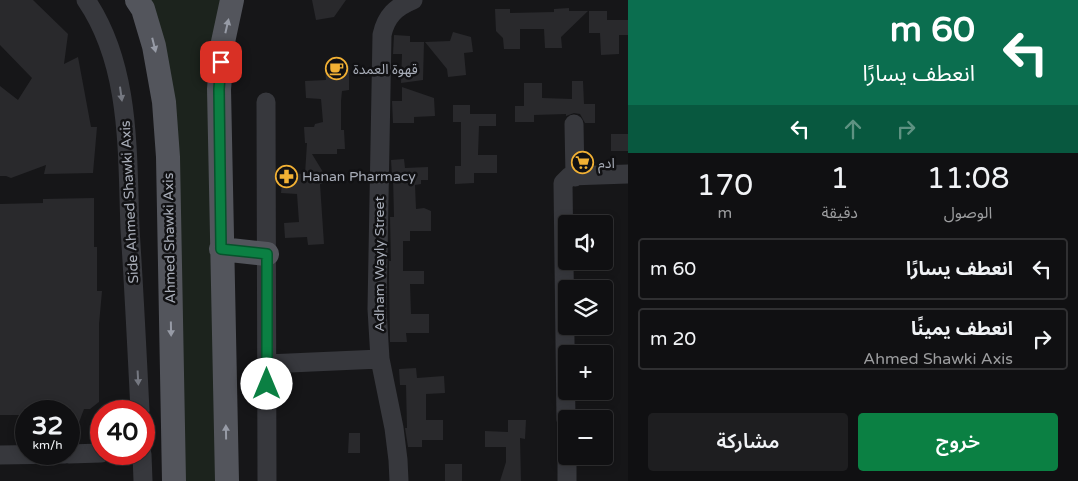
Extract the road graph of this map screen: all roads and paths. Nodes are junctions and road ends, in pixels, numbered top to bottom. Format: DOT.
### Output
graph roads {
  1 [pos="86,0"];
  2 [pos="137,0"];
  3 [pos="232,0"];
  4 [pos="414,0"];
  5 [pos="266,102"];
  6 [pos="574,124"];
  7 [pos="628,174"];
  8 [pos="575,176"];
  9 [pos="221,249"];
  10 [pos="267,254"];
  11 [pos="380,359"];
  12 [pos="267,364"];
  13 [pos="139,400"];
  14 [pos="566,410"];
  15 [pos="0,456"];
  16 [pos="15,456"];
  17 [pos="142,465"];
  18 [pos="567,465"];
  19 [pos="143,481"];
  20 [pos="174,481"];
  21 [pos="227,481"];
  22 [pos="267,481"];
  23 [pos="399,481"];
  24 [pos="567,481"];
  1 -- 13 [label="street, Side Ahmed Shawki Axis, one-way"];
  2 -- 20 [label="main road, Ahmed Shawki Axis, one-way"];
  9 -- 3 [label="main road, one-way"];
  4 -- 11 [label="street, Adham Wayly Street"];
  5 -- 10 [label="street"];
  6 -- 8 [label="street"];
  7 -- 8 [label="street"];
  8 -- 14 [label="street"];
  9 -- 10 [label="main road"];
  21 -- 9 [label="main road, one-way"];
  10 -- 12 [label="street"];
  11 -- 12 [label="street"];
  11 -- 23 [label="street, Adham Wayly Street"];
  12 -- 22 [label="street"];
  15 -- 16 [label="street"];
  17 -- 19 [label="street"];
  18 -- 24 [label="street"];
}
